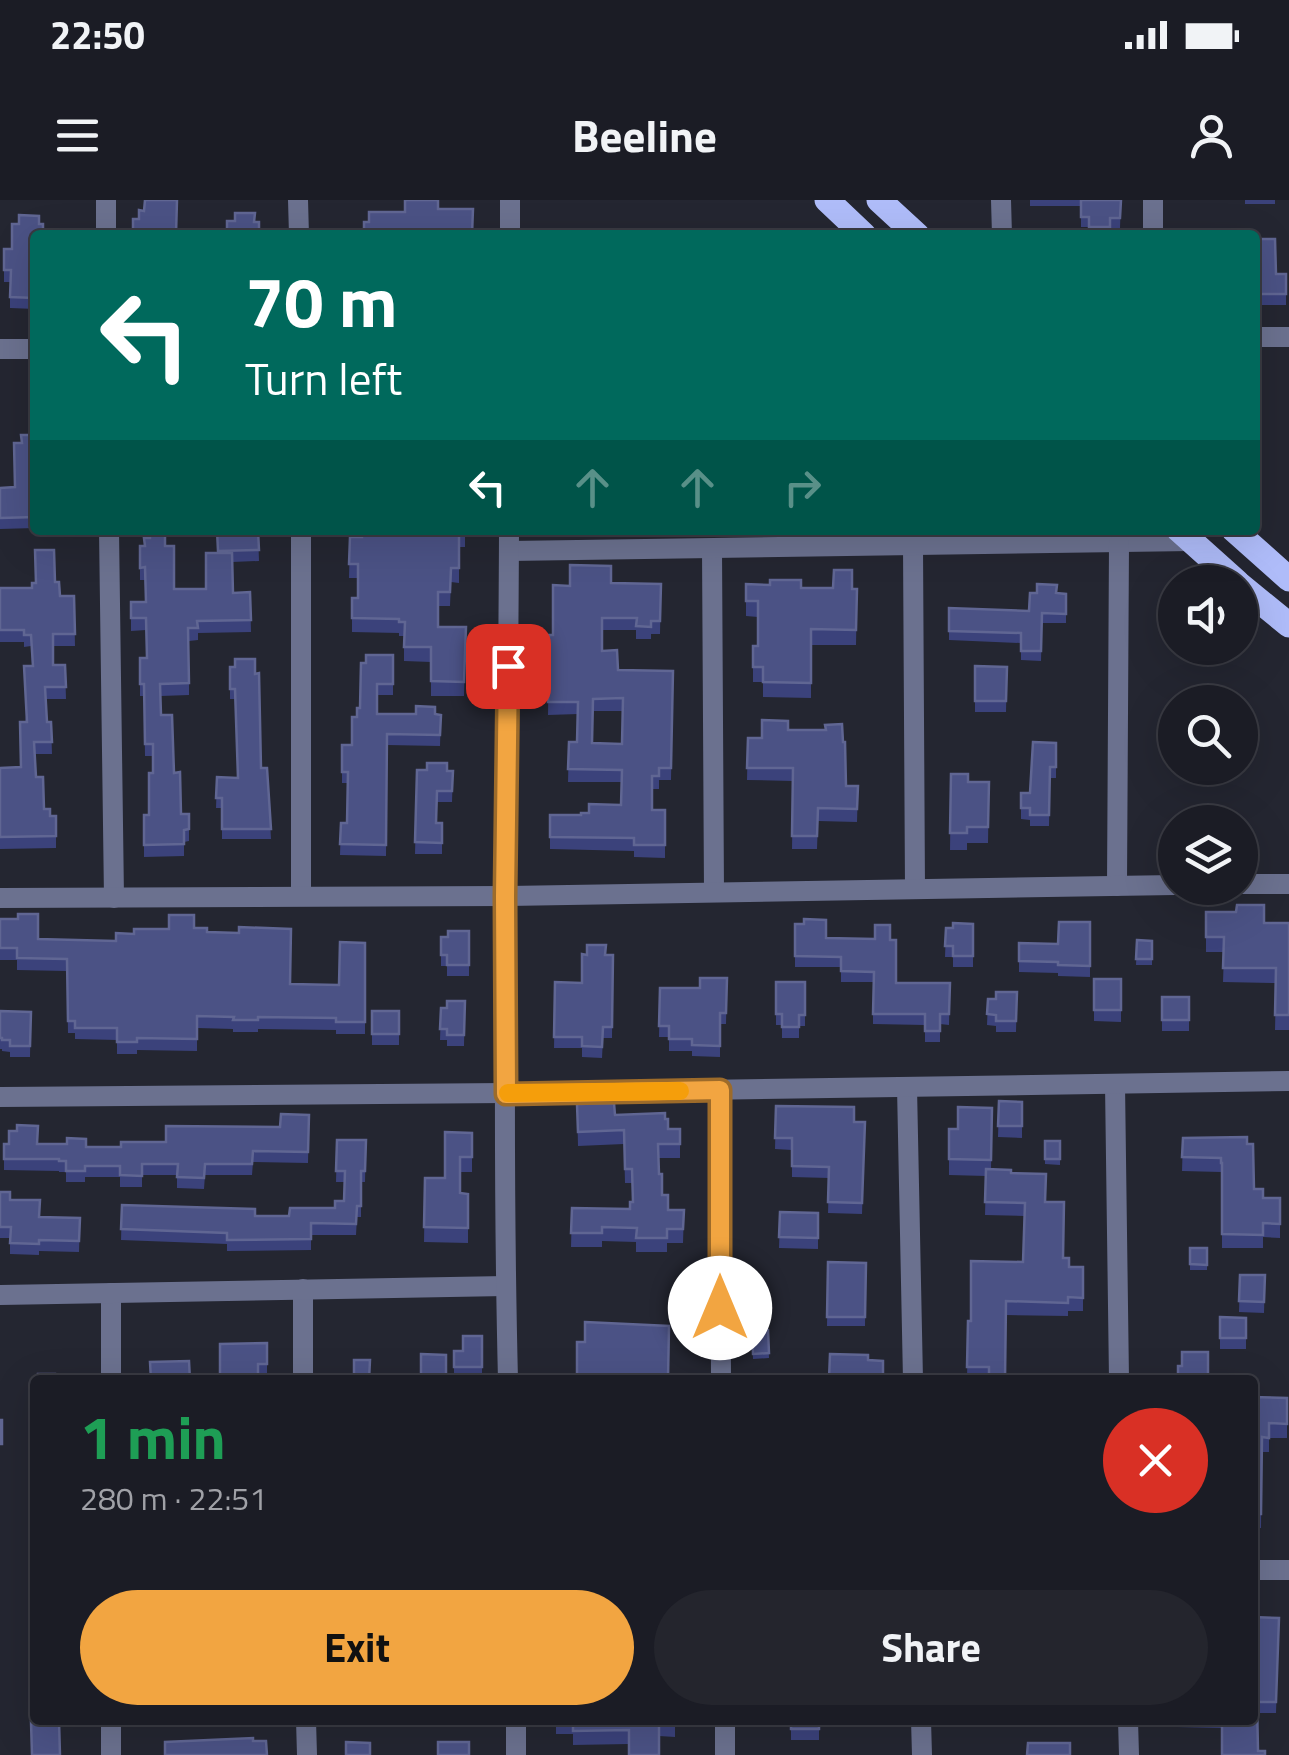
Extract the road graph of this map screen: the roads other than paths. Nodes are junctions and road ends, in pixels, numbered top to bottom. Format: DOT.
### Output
graph roads {
  1 [pos="106,200"];
  2 [pos="298,200"];
  3 [pos="510,200"];
  4 [pos="826,200"];
  5 [pos="879,200"];
  6 [pos="1001,200"];
  7 [pos="1153,200"];
  8 [pos="106,230"];
  9 [pos="299,230"];
  10 [pos="510,230"];
  11 [pos="859,230"];
  12 [pos="912,230"];
  13 [pos="1002,230"];
  14 [pos="1153,230"];
  15 [pos="1260,337"];
  16 [pos="1289,337"];
  17 [pos="0,349"];
  18 [pos="30,349"];
  19 [pos="110,535"];
  20 [pos="301,535"];
  21 [pos="1185,536"];
  22 [pos="1242,538"];
  23 [pos="509,541"];
  24 [pos="1120,544"];
  25 [pos="913,546"];
  26 [pos="712,548"];
  27 [pos="1217,565"];
  28 [pos="1238,565"];
  29 [pos="1289,579"];
  30 [pos="1258,600"];
  31 [pos="1289,625"];
  32 [pos="1258,884"];
  33 [pos="1289,884"];
  34 [pos="1158,885"];
  35 [pos="1117,886"];
  36 [pos="914,890"];
  37 [pos="714,892"];
  38 [pos="301,896"];
  39 [pos="505,896"];
  40 [pos="0,898"];
  41 [pos="114,898"];
  42 [pos="1289,1081"];
  43 [pos="1114,1084"];
  44 [pos="907,1087"];
  45 [pos="720,1090"];
  46 [pos="506,1094"];
  47 [pos="0,1097"];
  48 [pos="506,1286"];
  49 [pos="303,1289"];
  50 [pos="111,1293"];
  51 [pos="0,1295"];
  52 [pos="111,1375"];
  53 [pos="304,1375"];
  54 [pos="508,1375"];
  55 [pos="721,1375"];
  56 [pos="913,1375"];
  57 [pos="1120,1375"];
  58 [pos="1258,1570"];
  59 [pos="1289,1570"];
  60 [pos="111,1725"];
  61 [pos="306,1725"];
  62 [pos="516,1725"];
  63 [pos="724,1725"];
  64 [pos="921,1725"];
  65 [pos="1128,1725"];
  66 [pos="111,1755"];
  67 [pos="306,1755"];
  68 [pos="516,1755"];
  69 [pos="725,1755"];
  70 [pos="922,1755"];
  71 [pos="1129,1755"];
  1 -- 8 [label="street"];
  2 -- 9 [label="street"];
  3 -- 10 [label="street"];
  4 -- 11 [label="main road"];
  5 -- 12 [label="main road"];
  6 -- 13 [label="street"];
  7 -- 14 [label="street"];
  15 -- 16 [label="street"];
  17 -- 18 [label="street"];
  19 -- 41 [label="street"];
  20 -- 38 [label="street"];
  21 -- 24 [label="street"];
  21 -- 27 [label="main road"];
  22 -- 28 [label="main road"];
  22 -- 29 [label="main road"];
  23 -- 26 [label="street"];
  23 -- 39 [label="street"];
  24 -- 25 [label="street"];
  24 -- 35 [label="street"];
  25 -- 26 [label="street"];
  25 -- 36 [label="street"];
  26 -- 37 [label="street"];
  30 -- 31 [label="main road"];
  32 -- 33 [label="street"];
  34 -- 35 [label="street"];
  35 -- 36 [label="street"];
  36 -- 37 [label="street"];
  37 -- 39 [label="street"];
  38 -- 39 [label="street"];
  38 -- 41 [label="street"];
  39 -- 46 [label="street"];
  40 -- 41 [label="street"];
  42 -- 43 [label="street"];
  43 -- 44 [label="street"];
  43 -- 57 [label="street"];
  44 -- 45 [label="street"];
  44 -- 56 [label="street"];
  45 -- 46 [label="street"];
  45 -- 55 [label="street"];
  46 -- 47 [label="street"];
  46 -- 48 [label="street"];
  48 -- 49 [label="street"];
  48 -- 54 [label="street"];
  49 -- 50 [label="street"];
  49 -- 53 [label="street"];
  50 -- 51 [label="street"];
  50 -- 52 [label="street"];
  58 -- 59 [label="street"];
  60 -- 66 [label="street"];
  61 -- 67 [label="street"];
  62 -- 68 [label="street"];
  63 -- 69 [label="street"];
  64 -- 70 [label="street"];
  65 -- 71 [label="street"];
}
